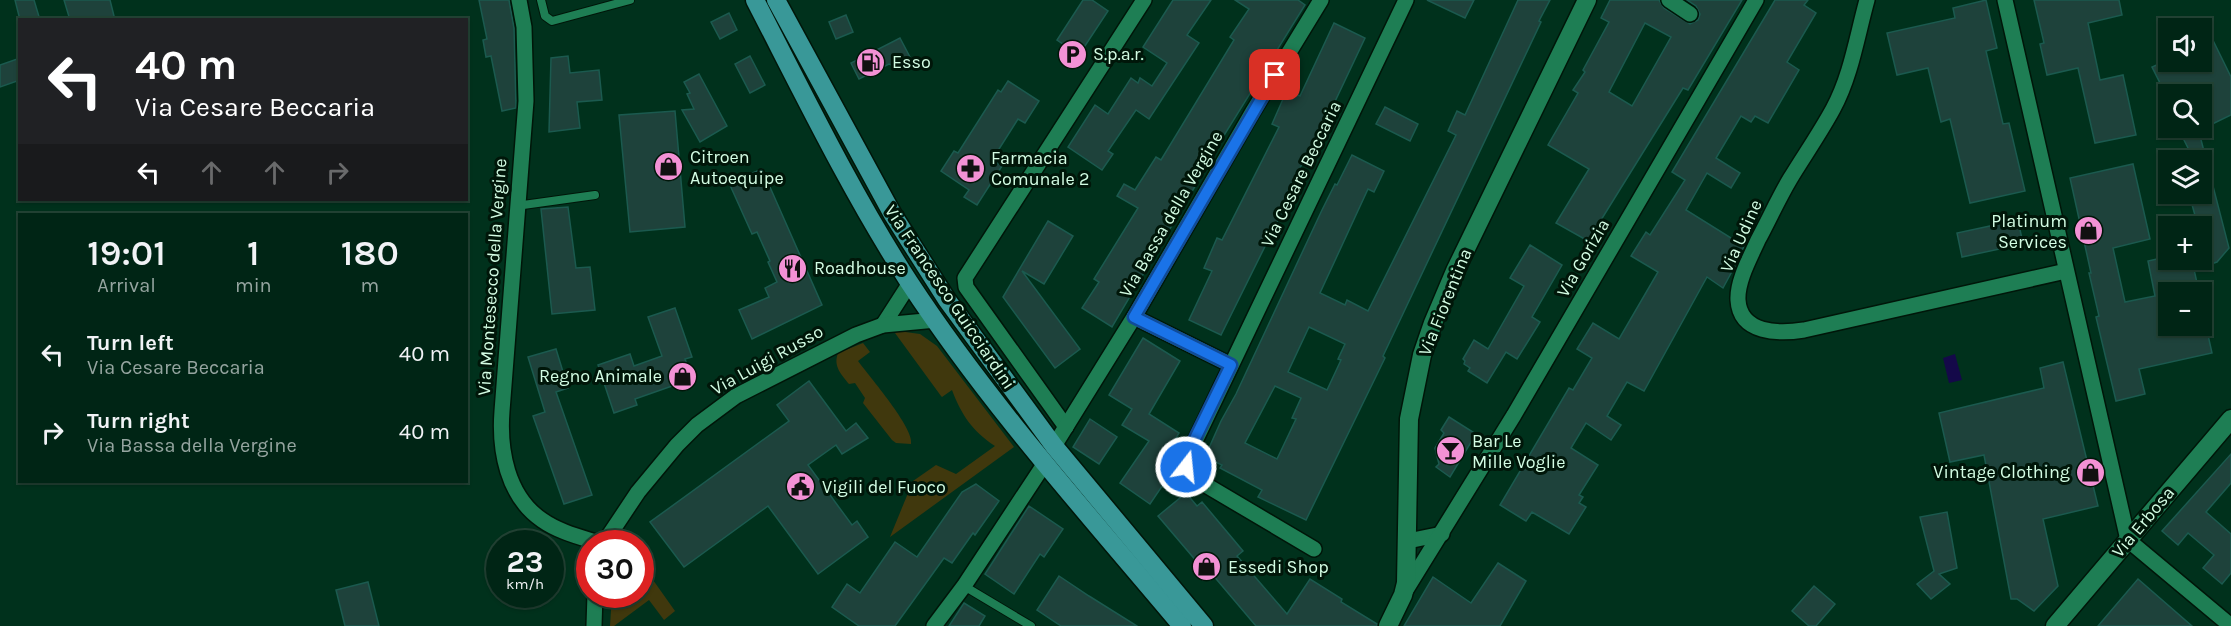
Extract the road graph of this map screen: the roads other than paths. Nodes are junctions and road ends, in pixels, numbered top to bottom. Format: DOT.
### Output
graph roads {
  1 [pos="519,0"];
  2 [pos="541,0"];
  3 [pos="630,0"];
  4 [pos="754,0"];
  5 [pos="776,0"];
  6 [pos="1144,0"];
  7 [pos="1321,0"];
  8 [pos="1406,0"];
  9 [pos="1587,0"];
  10 [pos="1669,0"];
  11 [pos="1756,0"];
  12 [pos="1867,0"];
  13 [pos="2005,0"];
  14 [pos="1690,14"];
  15 [pos="595,195"];
  16 [pos="516,206"];
  17 [pos="2066,272"];
  18 [pos="910,283"];
  19 [pos="947,300"];
  20 [pos="1134,317"];
  21 [pos="936,320"];
  22 [pos="883,325"];
  23 [pos="1231,365"];
  24 [pos="2231,419"];
  25 [pos="1066,428"];
  26 [pos="1054,446"];
  27 [pos="1045,464"];
  28 [pos="611,530"];
  29 [pos="1442,534"];
  30 [pos="576,535"];
  31 [pos="2128,540"];
  32 [pos="1408,541"];
  33 [pos="1314,549"];
  34 [pos="964,586"];
  35 [pos="1403,595"];
  36 [pos="594,608"];
  37 [pos="594,626"];
  38 [pos="934,626"];
  39 [pos="1032,626"];
  40 [pos="1182,626"];
  41 [pos="1204,626"];
  42 [pos="1388,626"];
  43 [pos="2055,626"];
  44 [pos="2231,626"];
  1 -- 16 [label="street, Via Montesecco della Vergine"];
  2 -- 3 [label="lane"];
  4 -- 18 [label="main road, Via Francesco Guicciardini"];
  5 -- 19 [label="main road, Via Francesco Guicciardini"];
  6 -- 25 [label="street"];
  7 -- 20 [label="street, Via Bassa della Vergine"];
  8 -- 23 [label="street, Via Cesare Beccaria"];
  9 -- 32 [label="main road, Via Fiorentina"];
  10 -- 14 [label="street"];
  11 -- 29 [label="street, Via Gorizia"];
  12 -- 17 [label="street, Via Udine"];
  13 -- 17 [label="street"];
  15 -- 16 [label="lane"];
  16 -- 30 [label="street, Via Montesecco della Vergine"];
  17 -- 31 [label="street"];
  18 -- 21 [label="main road, Via Francesco Guicciardini"];
  18 -- 22 [label="street"];
  19 -- 21 [label="lane"];
  19 -- 26 [label="main road, Via Francesco Guicciardini"];
  20 -- 23 [label="street"];
  20 -- 25 [label="street, Via Bassa della Vergine"];
  21 -- 22 [label="street, Via Luigi Russo"];
  21 -- 27 [label="main road, Via Francesco Guicciardini"];
  22 -- 28 [label="street, Via Luigi Russo"];
  23 -- 33 [label="street, Via Cesare Beccaria"];
  24 -- 31 [label="main road, Via Erbosa"];
  25 -- 26 [label="street, Via Bassa della Vergine"];
  26 -- 41 [label="main road, Via Francesco Guicciardini"];
  27 -- 34 [label="street"];
  27 -- 40 [label="main road, Via Francesco Guicciardini"];
  29 -- 32 [label="street"];
  29 -- 35 [label="street, Via Gorizia"];
  31 -- 43 [label="main road, Via Erbosa"];
  31 -- 44 [label="street"];
  32 -- 35 [label="main road, Via Fiorentina"];
  34 -- 38 [label="street"];
  34 -- 39 [label="lane"];
  35 -- 42 [label="main road, Via Fiorentina"];
  36 -- 37 [label="street"];
}
